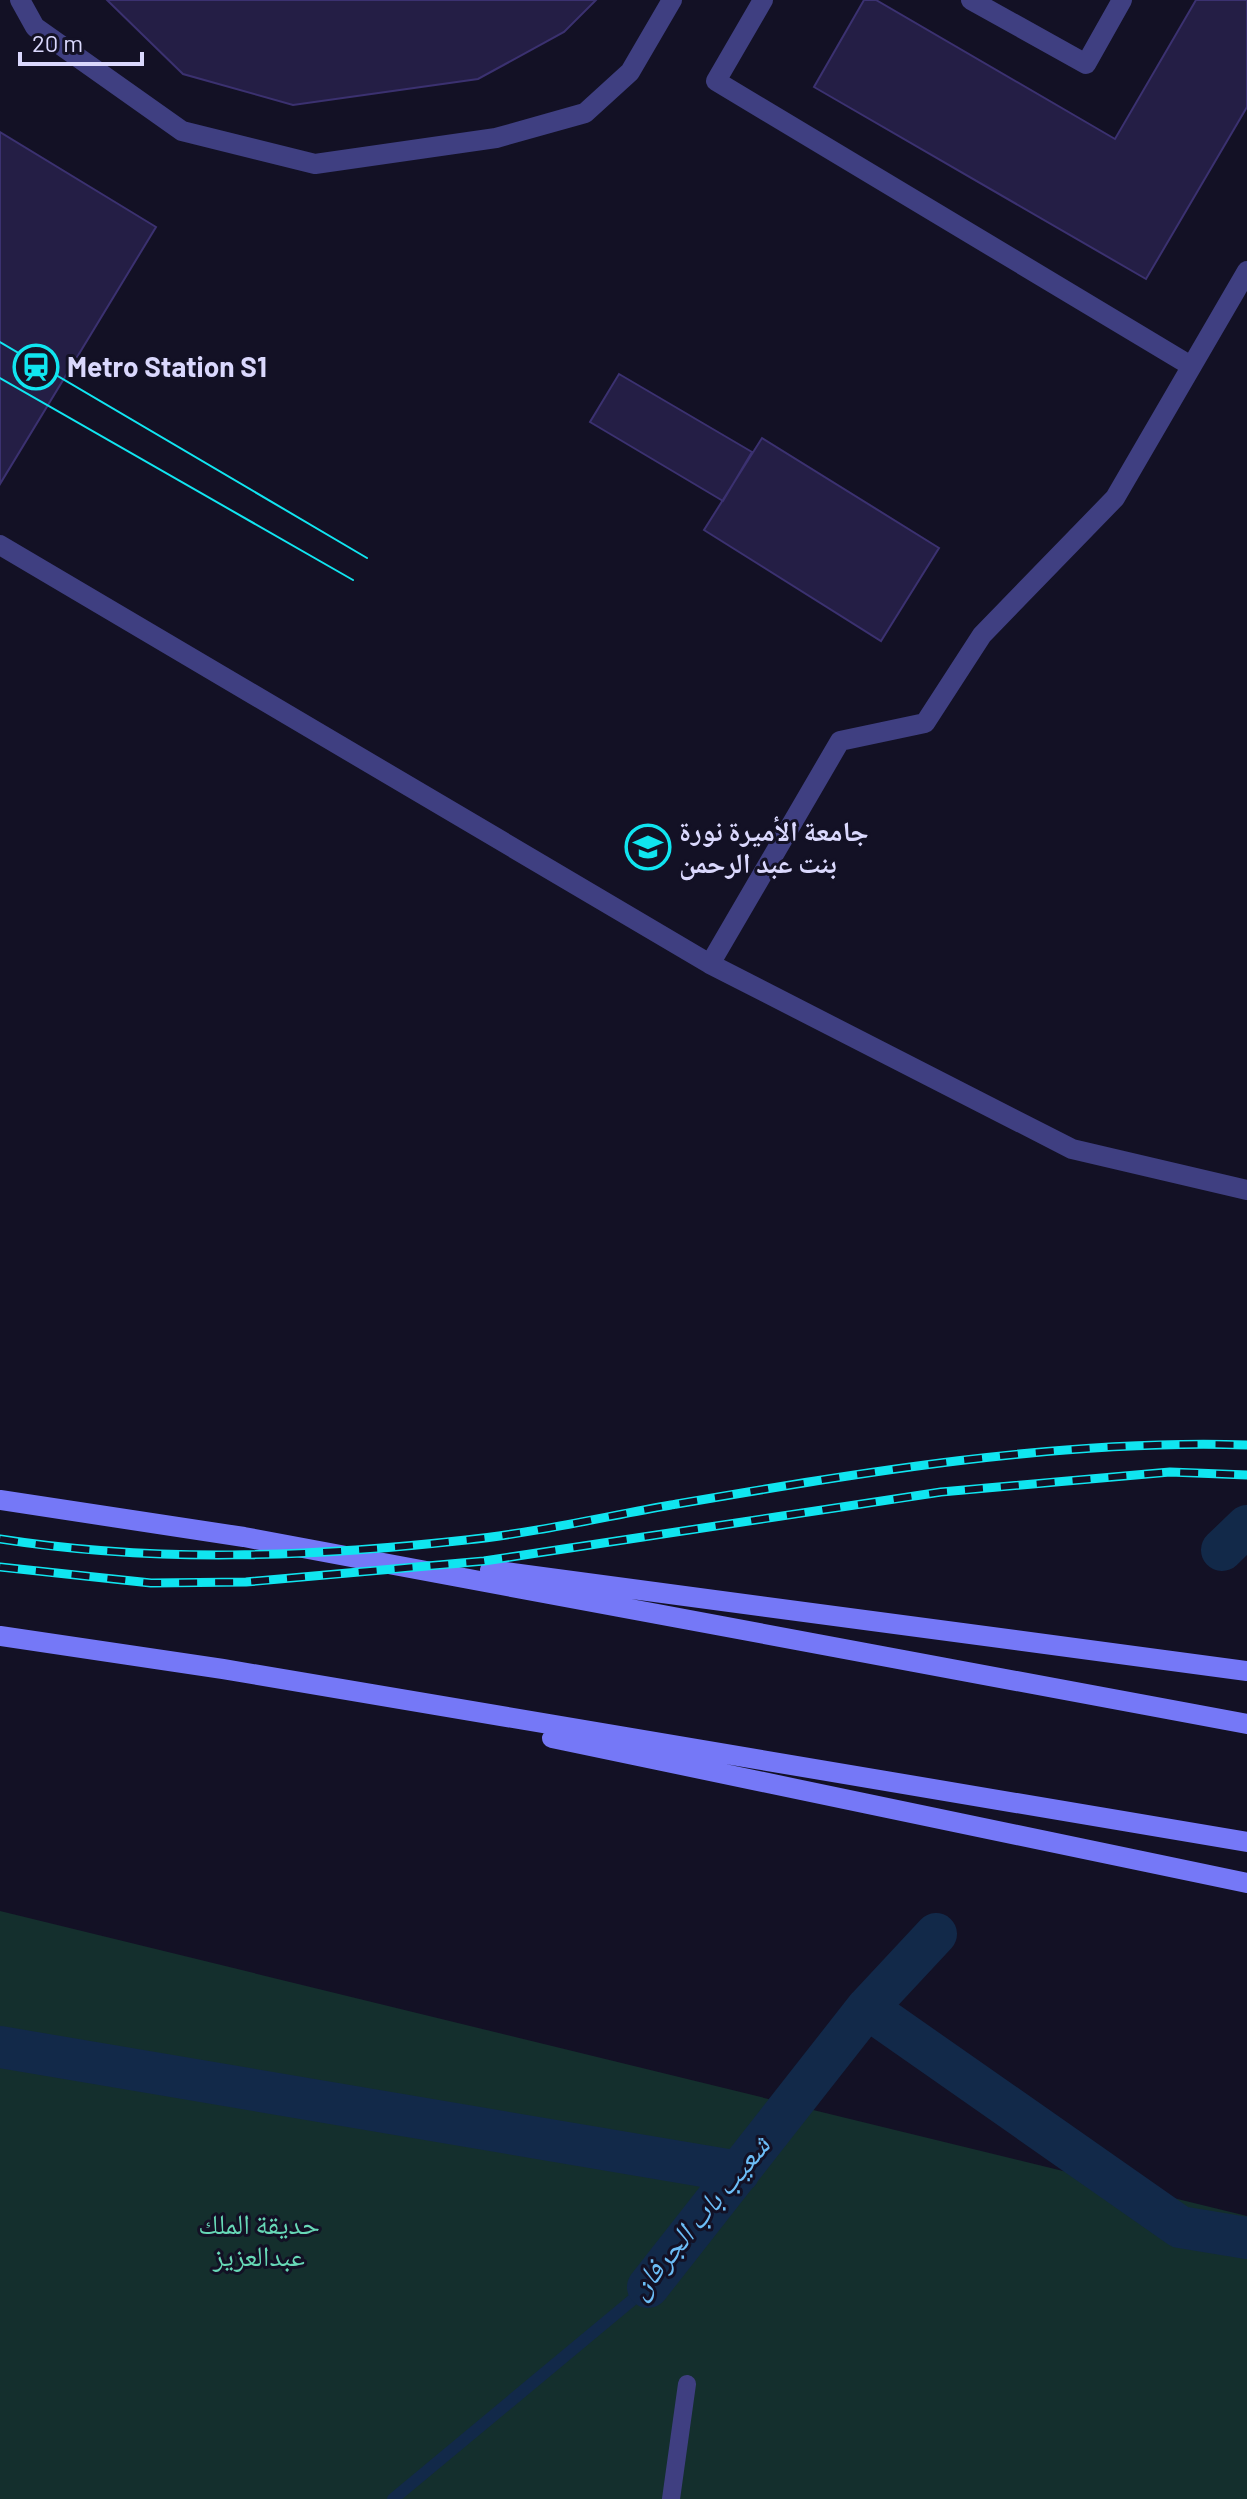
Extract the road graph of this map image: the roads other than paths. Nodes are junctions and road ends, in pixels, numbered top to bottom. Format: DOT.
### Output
graph roads {
  1 [pos="20,0"];
  2 [pos="672,0"];
  3 [pos="763,0"];
  4 [pos="971,0"];
  5 [pos="1122,0"];
  6 [pos="1247,271"];
  7 [pos="1191,366"];
  8 [pos="0,545"];
  9 [pos="710,964"];
  10 [pos="1247,1190"];
  11 [pos="0,1500"];
  12 [pos="244,1537"];
  13 [pos="0,1636"];
  14 [pos="223,1669"];
  15 [pos="1247,1671"];
  16 [pos="1247,1724"];
  17 [pos="1247,1842"];
  18 [pos="1247,1883"];
  19 [pos="687,2384"];
  20 [pos="671,2499"];
  1 -- 2 [label="street"];
  3 -- 7 [label="street"];
  4 -- 5 [label="street"];
  6 -- 7 [label="street"];
  7 -- 9 [label="street"];
  8 -- 9 [label="street"];
  9 -- 10 [label="street"];
  11 -- 12 [label="main road"];
  12 -- 15 [label="main road"];
  12 -- 16 [label="main road"];
  13 -- 14 [label="main road"];
  14 -- 17 [label="main road"];
  14 -- 18 [label="main road"];
  19 -- 20 [label="lane"];
}
